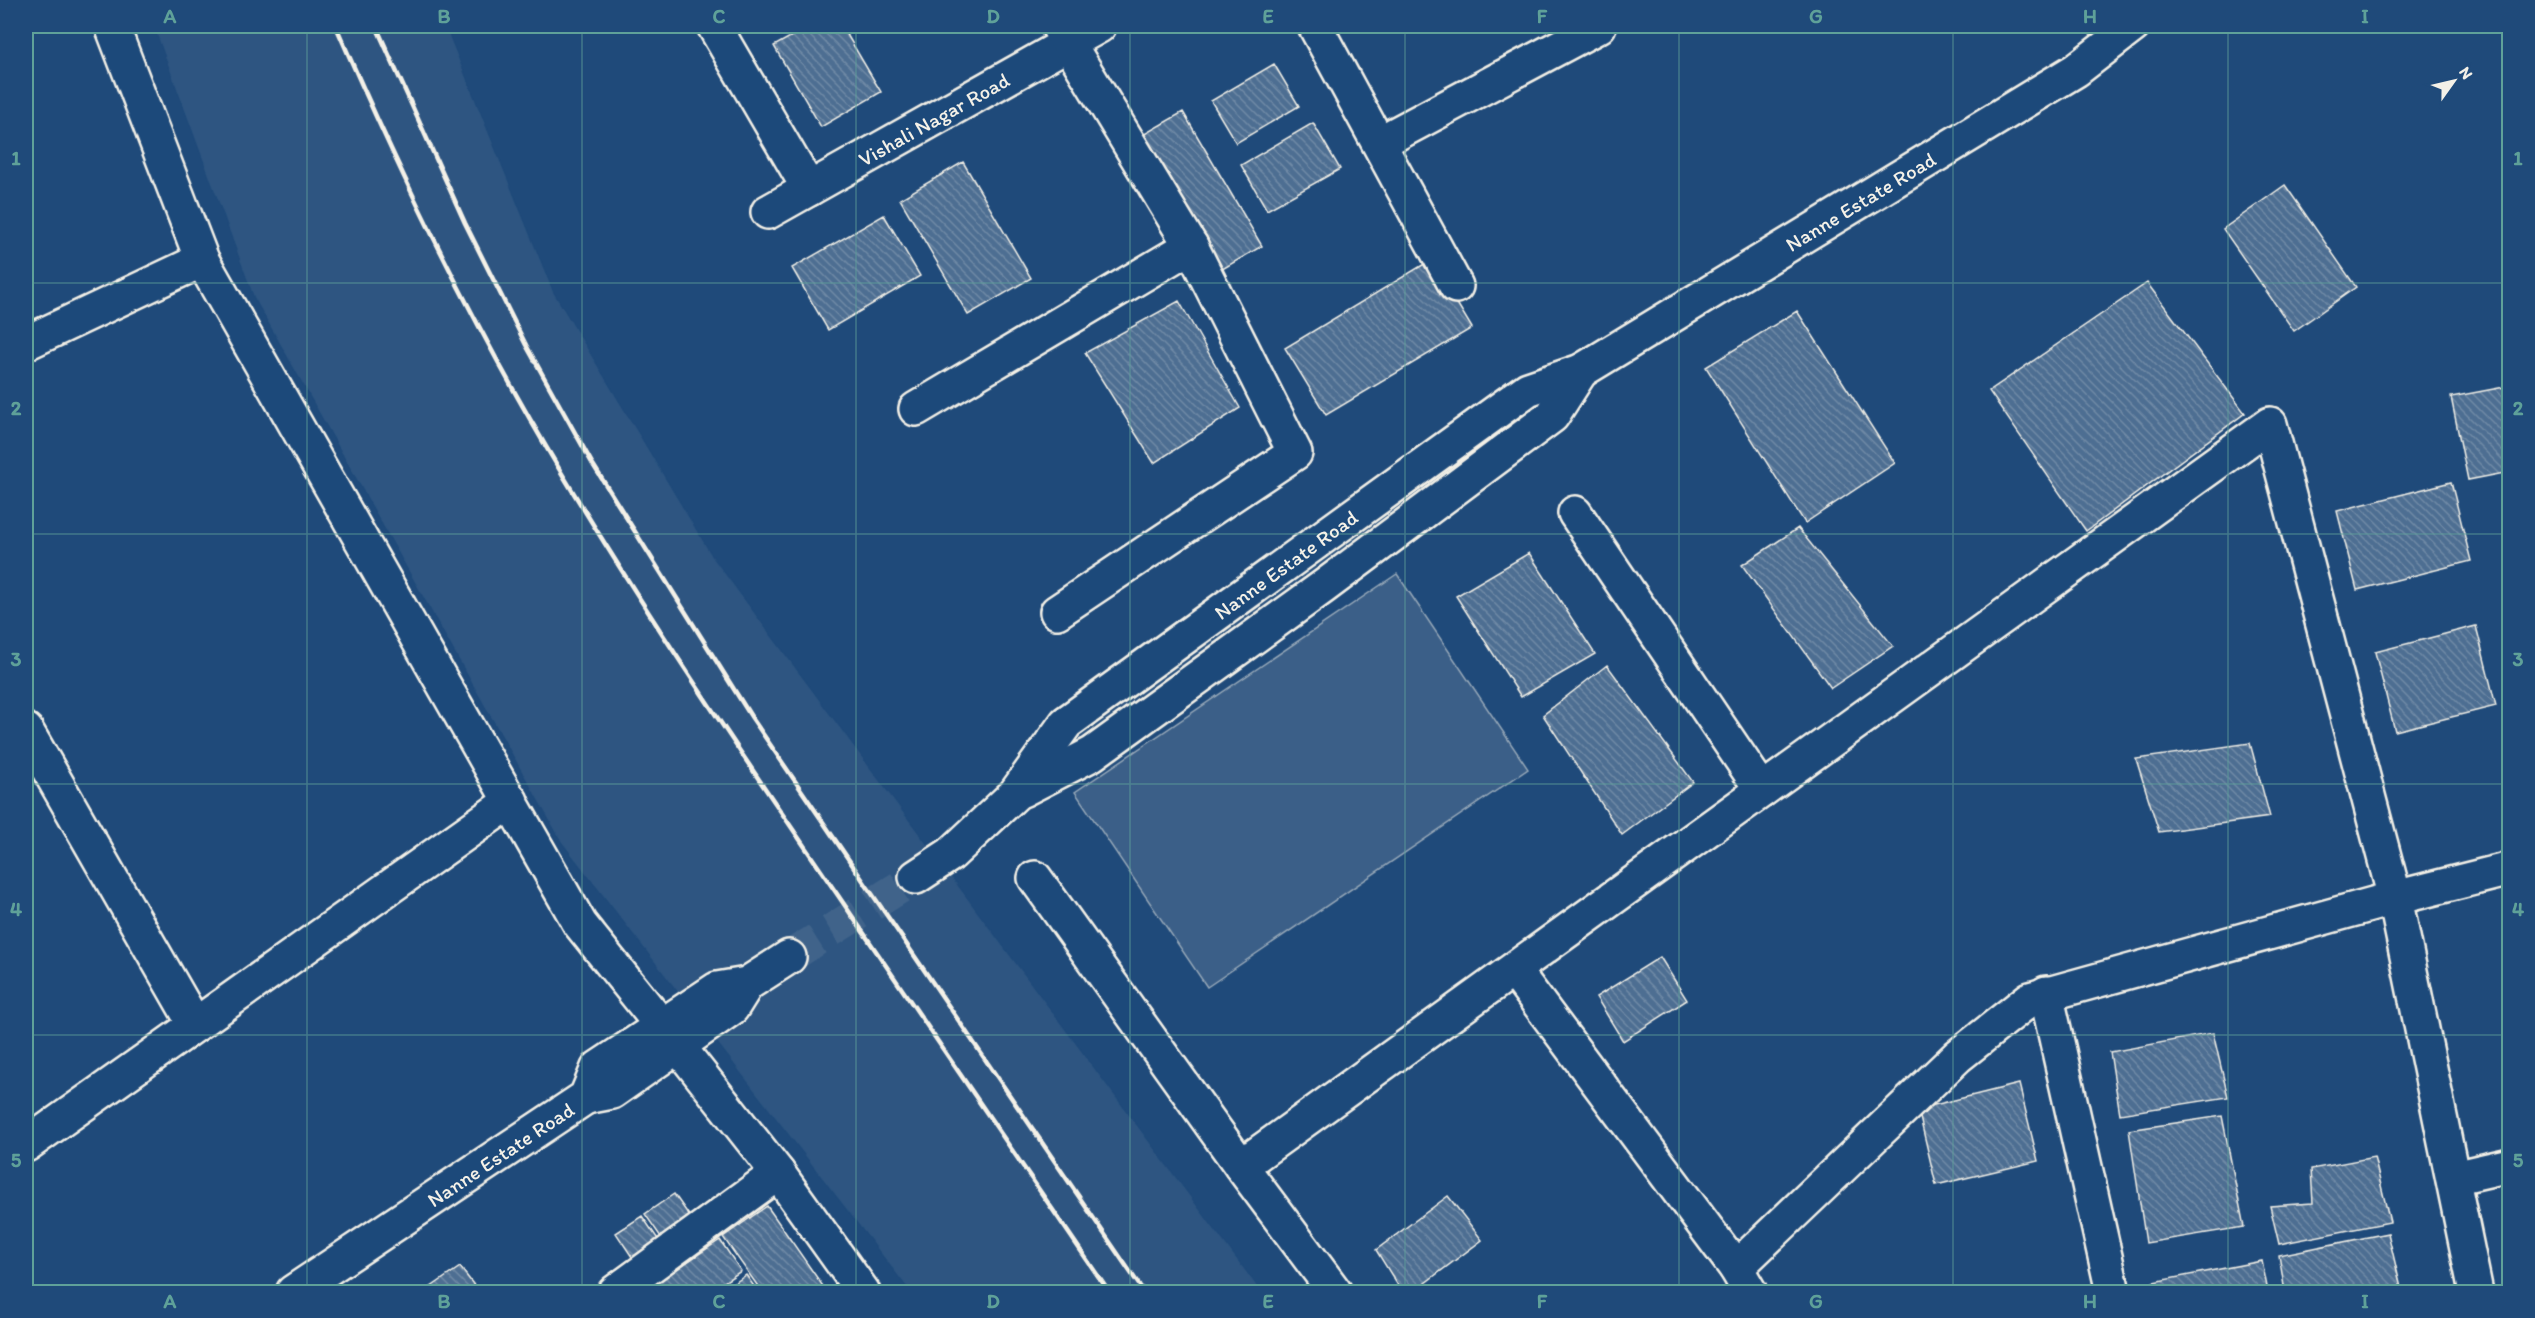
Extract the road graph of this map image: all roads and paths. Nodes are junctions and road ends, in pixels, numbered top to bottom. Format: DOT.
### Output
graph roads {
  1 [pos="112,26"];
  2 [pos="714,26"];
  3 [pos="1099,26"];
  4 [pos="1315,26"];
  5 [pos="1599,26"];
  6 [pos="2133,26"];
  7 [pos="1063,34"];
  8 [pos="1379,143"];
  9 [pos="809,189"];
  10 [pos="768,213"];
  11 [pos="1191,246"];
  12 [pos="202,260"];
  13 [pos="1456,286"];
  14 [pos="26,343"];
  15 [pos="916,409"];
  16 [pos="1575,513"];
  17 [pos="1057,612"];
  18 [pos="26,730"];
  19 [pos="1762,790"];
  20 [pos="511,801"];
  21 [pos="2510,869"];
  22 [pos="916,877"];
  23 [pos="1035,878"];
  24 [pos="2395,898"];
  25 [pos="789,957"];
  26 [pos="1514,970"];
  27 [pos="2046,993"];
  28 [pos="195,1025"];
  29 [pos="670,1036"];
  30 [pos="26,1145"];
  31 [pos="2510,1165"];
  32 [pos="1241,1166"];
  33 [pos="778,1173"];
  34 [pos="2453,1178"];
  35 [pos="1743,1280"];
  36 [pos="293,1293"];
  37 [pos="615,1293"];
  38 [pos="863,1293"];
  39 [pos="1335,1293"];
  40 [pos="2113,1293"];
  41 [pos="2476,1293"];
  1 -- 12 [label="street"];
  2 -- 9 [label="street"];
  3 -- 7 [label="street, Vishali Nagar Road"];
  4 -- 8 [label="street"];
  5 -- 8 [label="street"];
  6 -- 22 [label="street, Nanne Estate Road"];
  7 -- 9 [label="street, Vishali Nagar Road"];
  7 -- 11 [label="street"];
  8 -- 13 [label="street"];
  9 -- 10 [label="street, Vishali Nagar Road"];
  11 -- 15 [label="street"];
  11 -- 17 [label="street"];
  12 -- 14 [label="street"];
  12 -- 20 [label="street"];
  16 -- 19 [label="street"];
  18 -- 28 [label="street"];
  19 -- 24 [label="street"];
  19 -- 26 [label="street"];
  20 -- 28 [label="street"];
  20 -- 29 [label="street"];
  21 -- 24 [label="street"];
  23 -- 32 [label="street"];
  24 -- 27 [label="street"];
  24 -- 34 [label="street"];
  25 -- 29 [label="street, Nanne Estate Road"];
  26 -- 32 [label="street"];
  26 -- 35 [label="street"];
  27 -- 35 [label="street"];
  27 -- 40 [label="street"];
  28 -- 30 [label="street"];
  29 -- 33 [label="street"];
  29 -- 36 [label="street, Nanne Estate Road"];
  31 -- 34 [label="street"];
  32 -- 39 [label="street"];
  33 -- 37 [label="street"];
  33 -- 38 [label="street"];
  34 -- 41 [label="street"];
}
